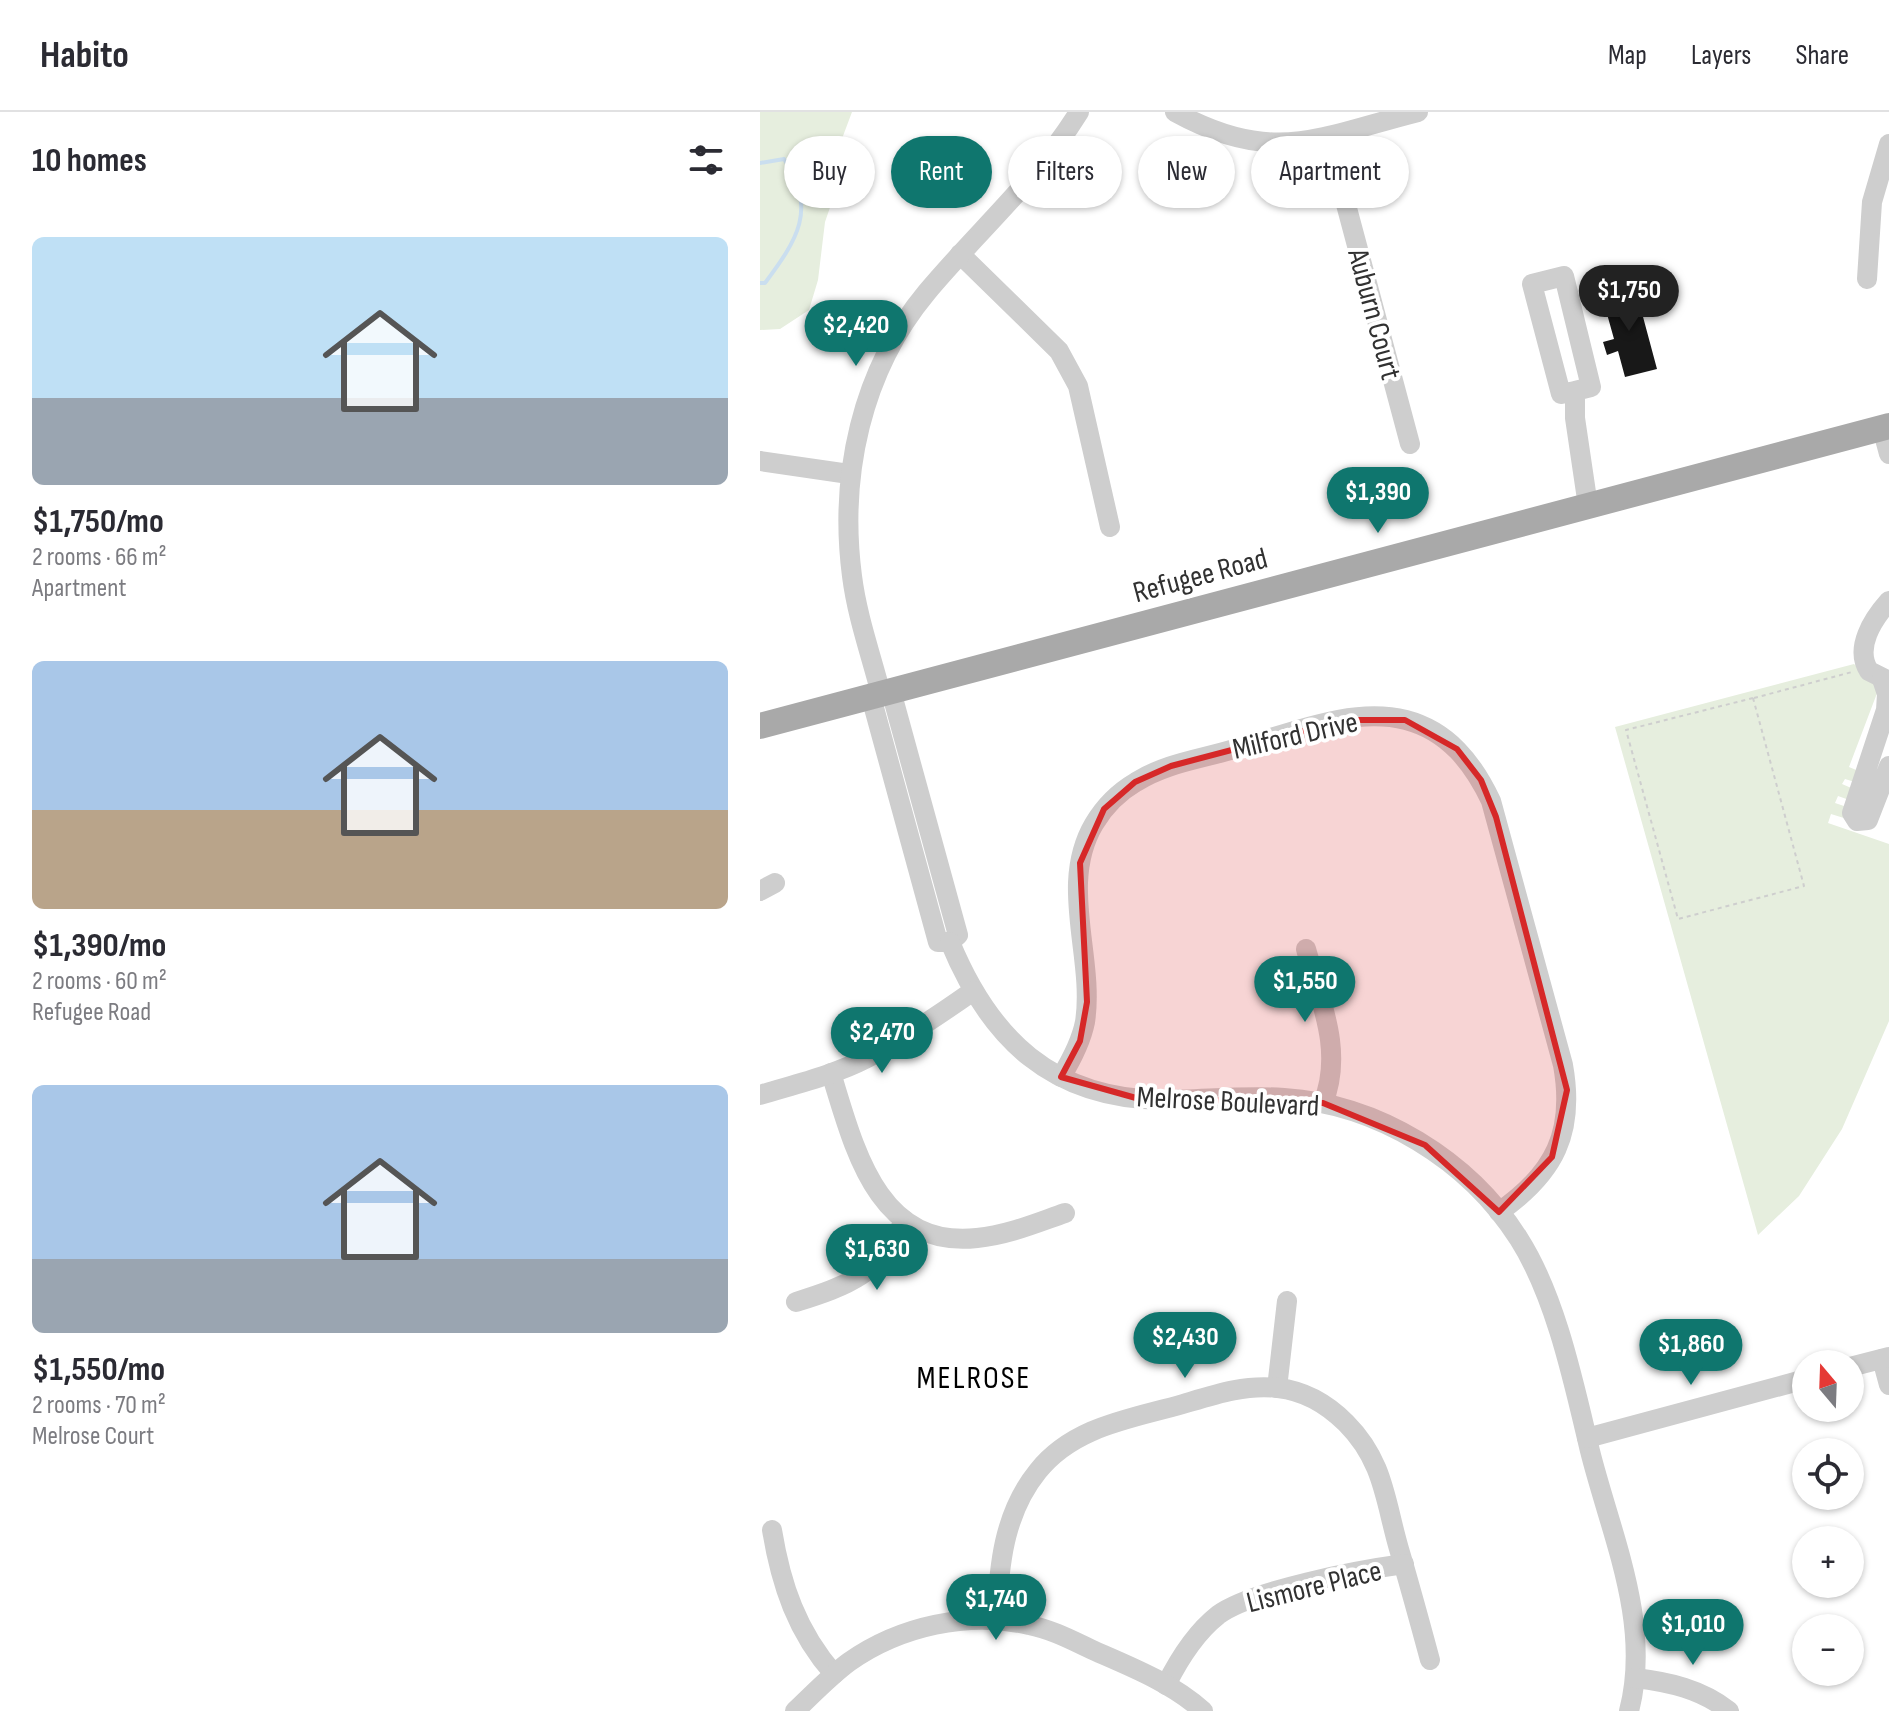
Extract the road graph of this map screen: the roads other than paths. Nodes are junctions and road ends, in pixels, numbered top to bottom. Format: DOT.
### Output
graph roads {
  1 [pos="1079,112"];
  2 [pos="1175,112"];
  3 [pos="1418,112"];
  4 [pos="1332,136"];
  5 [pos="1251,140"];
  6 [pos="1889,144"];
  7 [pos="1347,208"];
  8 [pos="960,254"];
  9 [pos="1867,279"];
  10 [pos="1575,391"];
  11 [pos="1886,427"];
  12 [pos="1410,444"];
  13 [pos="1889,454"];
  14 [pos="760,461"];
  15 [pos="849,474"];
  16 [pos="1588,506"];
  17 [pos="1110,527"];
  18 [pos="1889,601"];
  19 [pos="1885,680"];
  20 [pos="881,694"];
  21 [pos="1886,717"];
  22 [pos="760,726"];
  23 [pos="1889,766"];
  24 [pos="1306,949"];
  25 [pos="973,991"];
  26 [pos="831,1073"];
  27 [pos="1061,1077"];
  28 [pos="760,1095"];
  29 [pos="1323,1103"];
  30 [pos="1499,1212"];
  31 [pos="1065,1213"];
  32 [pos="904,1220"];
  33 [pos="1287,1301"];
  34 [pos="796,1302"];
  35 [pos="1885,1358"];
  36 [pos="1864,1363"];
  37 [pos="1792,1383"];
  38 [pos="1889,1385"];
  39 [pos="1277,1388"];
  40 [pos="1587,1438"];
  41 [pos="772,1530"];
  42 [pos="1404,1564"];
  43 [pos="996,1620"];
  44 [pos="1430,1660"];
  45 [pos="834,1674"];
  46 [pos="1635,1678"];
  47 [pos="1166,1685"];
  48 [pos="795,1711"];
  49 [pos="1203,1711"];
  50 [pos="1629,1711"];
  51 [pos="1729,1711"];
  1 -- 8 [label="street"];
  2 -- 5 [label="street"];
  3 -- 4 [label="street"];
  6 -- 9 [label="street"];
  7 -- 12 [label="street, Auburn Court"];
  8 -- 15 [label="street"];
  8 -- 17 [label="street"];
  10 -- 10 [label="street"];
  10 -- 16 [label="street"];
  11 -- 13 [label="street"];
  11 -- 16 [label="main road, Refugee Road"];
  14 -- 15 [label="street"];
  15 -- 20 [label="street"];
  16 -- 20 [label="main road, Refugee Road"];
  18 -- 19 [label="street"];
  19 -- 21 [label="street"];
  20 -- 22 [label="main road, Refugee Road"];
  20 -- 25 [label="street, Melrose Boulevard"];
  21 -- 23 [label="street"];
  24 -- 29 [label="street"];
  25 -- 26 [label="street"];
  25 -- 27 [label="street, Melrose Boulevard"];
  26 -- 28 [label="street"];
  26 -- 32 [label="street"];
  27 -- 29 [label="street, Melrose Boulevard"];
  27 -- 30 [label="street, Milford Drive"];
  29 -- 30 [label="street, Melrose Boulevard"];
  30 -- 40 [label="street, Melrose Boulevard"];
  31 -- 32 [label="street"];
  32 -- 34 [label="street"];
  33 -- 39 [label="street"];
  35 -- 36 [label="street"];
  35 -- 38 [label="street"];
  37 -- 40 [label="street"];
  39 -- 42 [label="street"];
  39 -- 43 [label="street"];
  40 -- 46 [label="street, Melrose Boulevard"];
  41 -- 45 [label="street"];
  42 -- 44 [label="street"];
  42 -- 47 [label="street, Lismore Place"];
  43 -- 45 [label="street"];
  43 -- 47 [label="street"];
  45 -- 48 [label="street"];
  46 -- 50 [label="street, Melrose Boulevard"];
  46 -- 51 [label="street"];
  47 -- 49 [label="street"];
}
